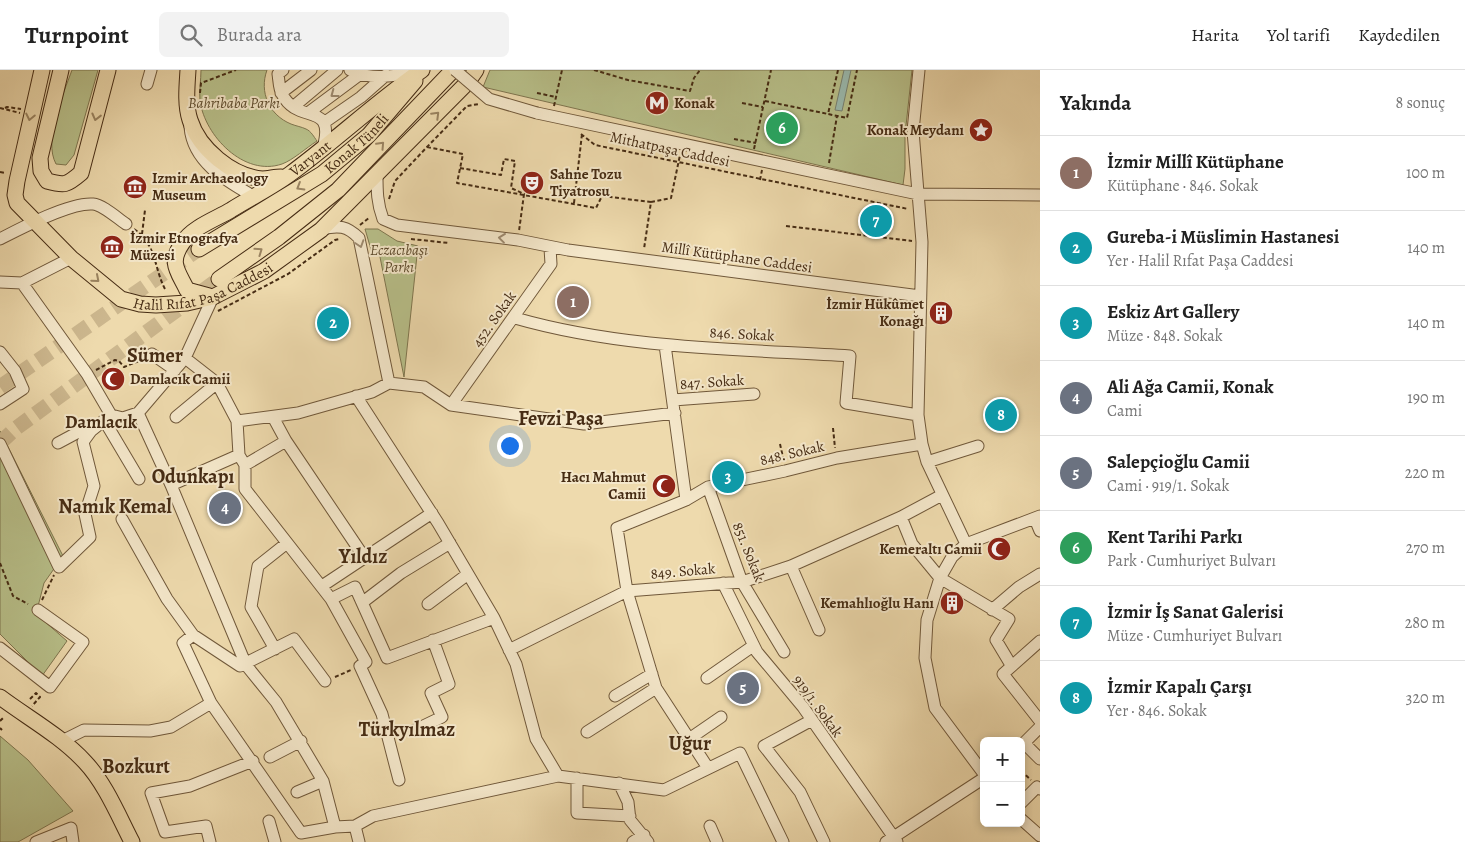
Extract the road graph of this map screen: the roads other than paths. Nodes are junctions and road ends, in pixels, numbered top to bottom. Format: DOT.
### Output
graph roads {
  1 [pos="42,70"];
  2 [pos="61,70"];
  3 [pos="108,70"];
  4 [pos="151,70"];
  5 [pos="188,70"];
  6 [pos="283,70"];
  7 [pos="311,70"];
  8 [pos="337,70"];
  9 [pos="416,70"];
  10 [pos="423,70"];
  11 [pos="442,70"];
  12 [pos="454,70"];
  13 [pos="476,70"];
  14 [pos="480,70"];
  15 [pos="919,70"];
  16 [pos="355,73"];
  17 [pos="380,75"];
  18 [pos="466,83"];
  19 [pos="147,84"];
  20 [pos="281,93"];
  21 [pos="427,96"];
  22 [pos="293,107"];
  23 [pos="308,113"];
  24 [pos="190,119"];
  25 [pos="323,120"];
  26 [pos="323,148"];
  27 [pos="377,174"];
  28 [pos="288,176"];
  29 [pos="918,194"];
  30 [pos="1040,195"];
  31 [pos="253,196"];
  32 [pos="33,221"];
  33 [pos="127,225"];
  34 [pos="321,230"];
  35 [pos="0,239"];
  36 [pos="550,248"];
  37 [pos="199,249"];
  38 [pos="71,258"];
  39 [pos="219,279"];
  40 [pos="0,282"];
  41 [pos="22,283"];
  42 [pos="213,296"];
  43 [pos="920,296"];
  44 [pos="515,318"];
  45 [pos="665,345"];
  46 [pos="0,352"];
  47 [pos="152,354"];
  48 [pos="185,358"];
  49 [pos="175,370"];
  50 [pos="217,383"];
  51 [pos="389,383"];
  52 [pos="754,394"];
  53 [pos="356,396"];
  54 [pos="673,400"];
  55 [pos="0,404"];
  56 [pos="451,405"];
  57 [pos="138,413"];
  58 [pos="675,413"];
  59 [pos="918,415"];
  60 [pos="176,417"];
  61 [pos="273,417"];
  62 [pos="108,418"];
  63 [pos="237,421"];
  64 [pos="91,431"];
  65 [pos="286,441"];
  66 [pos="58,443"];
  67 [pos="0,444"];
  68 [pos="922,444"];
  69 [pos="978,446"];
  70 [pos="242,460"];
  71 [pos="927,462"];
  72 [pos="139,480"];
  73 [pos="171,485"];
  74 [pos="708,487"];
  75 [pos="942,495"];
  76 [pos="686,500"];
  77 [pos="432,513"];
  78 [pos="901,517"];
  79 [pos="1037,517"];
  80 [pos="122,519"];
  81 [pos="1040,531"];
  82 [pos="287,543"];
  83 [pos="450,543"];
  84 [pos="966,544"];
  85 [pos="368,554"];
  86 [pos="791,566"];
  87 [pos="468,574"];
  88 [pos="1040,574"];
  89 [pos="940,578"];
  90 [pos="742,582"];
  91 [pos="723,583"];
  92 [pos="322,586"];
  93 [pos="626,591"];
  94 [pos="748,592"];
  95 [pos="331,599"];
  96 [pos="730,601"];
  97 [pos="363,602"];
  98 [pos="428,604"];
  99 [pos="38,610"];
  100 [pos="992,610"];
  101 [pos="494,618"];
  102 [pos="819,630"];
  103 [pos="193,635"];
  104 [pos="433,640"];
  105 [pos="1040,641"];
  106 [pos="753,646"];
  107 [pos="0,648"];
  108 [pos="275,649"];
  109 [pos="509,650"];
  110 [pos="784,652"];
  111 [pos="246,665"];
  112 [pos="1011,665"];
  113 [pos="652,674"];
  114 [pos="707,678"];
  115 [pos="325,681"];
  116 [pos="656,688"];
  117 [pos="0,696"];
  118 [pos="614,696"];
  119 [pos="211,703"];
  120 [pos="720,717"];
  121 [pos="812,720"];
  122 [pos="1040,721"];
  123 [pos="1040,727"];
  124 [pos="415,730"];
  125 [pos="587,732"];
  126 [pos="689,739"];
  127 [pos="62,741"];
  128 [pos="301,741"];
  129 [pos="1025,742"];
  130 [pos="1025,746"];
  131 [pos="270,757"];
  132 [pos="1040,759"];
  133 [pos="253,761"];
  134 [pos="708,768"];
  135 [pos="980,769"];
  136 [pos="558,776"];
  137 [pos="576,778"];
  138 [pos="399,780"];
  139 [pos="980,781"];
  140 [pos="323,782"];
  141 [pos="619,783"];
  142 [pos="1040,789"];
  143 [pos="298,792"];
  144 [pos="1025,799"];
  145 [pos="630,816"];
  146 [pos="269,820"];
  147 [pos="1025,823"];
  148 [pos="335,826"];
  149 [pos="355,826"];
  150 [pos="710,826"];
  151 [pos="1040,836"];
  152 [pos="646,838"];
  153 [pos="42,841"];
  154 [pos="892,841"];
  155 [pos="73,842"];
  156 [pos="132,842"];
  157 [pos="210,842"];
  158 [pos="274,842"];
  159 [pos="359,842"];
  160 [pos="633,842"];
  161 [pos="717,842"];
  162 [pos="783,842"];
  163 [pos="824,842"];
  1 -- 32 [label="main road, Halil Rıfat Paşa Caddesi, one-way"];
  3 -- 2 [label="main road, one-way"];
  4 -- 19 [label="street"];
  5 -- 24 [label="main road, Varyant"];
  6 -- 20 [label="street"];
  7 -- 20 [label="street"];
  8 -- 22 [label="street"];
  9 -- 17 [label="street"];
  10 -- 26 [label="main road, Varyant"];
  10 -- 37 [label="main road, Konak Tüneli, one-way"];
  11 -- 21 [label="main road"];
  12 -- 21 [label="main road"];
  12 -- 29 [label="street, bridge"];
  13 -- 18 [label="main road, Halil Rıfat Paşa Caddesi"];
  14 -- 18 [label="street"];
  15 -- 29 [label="street"];
  16 -- 17 [label="street"];
  16 -- 23 [label="street, one-way"];
  17 -- 25 [label="street"];
  27 -- 18 [label="main road, Halil Rıfat Paşa Caddesi, one-way"];
  20 -- 22 [label="street"];
  39 -- 21 [label="main road, Konak Tüneli, one-way"];
  22 -- 23 [label="street"];
  23 -- 25 [label="street"];
  24 -- 28 [label="main road, Varyant"];
  24 -- 31 [label="street"];
  25 -- 26 [label="street"];
  26 -- 28 [label="main road, Varyant"];
  27 -- 34 [label="main road, Halil Rıfat Paşa Caddesi"];
  36 -- 27 [label="street, Millî Kütüphane Caddesi, one-way"];
  28 -- 31 [label="main road"];
  29 -- 30 [label="street"];
  29 -- 43 [label="street"];
  31 -- 42 [label="main road"];
  32 -- 33 [label="street"];
  32 -- 35 [label="street"];
  32 -- 38 [label="main road, Halil Rıfat Paşa Caddesi"];
  34 -- 42 [label="main road, Halil Rıfat Paşa Caddesi"];
  34 -- 51 [label="street, one-way"];
  36 -- 43 [label="street, Millî Kütüphane Caddesi"];
  36 -- 44 [label="street, 452. Sokak"];
  38 -- 41 [label="street"];
  38 -- 42 [label="main road, Halil Rıfat Paşa Caddesi, one-way"];
  40 -- 41 [label="street"];
  41 -- 62 [label="street"];
  42 -- 48 [label="street"];
  43 -- 59 [label="street"];
  44 -- 45 [label="street, 846. Sokak"];
  44 -- 56 [label="street, 452. Sokak"];
  45 -- 54 [label="street"];
  45 -- 59 [label="street, 846. Sokak"];
  46 -- 55 [label="street"];
  47 -- 49 [label="street"];
  48 -- 49 [label="street"];
  48 -- 50 [label="street"];
  49 -- 57 [label="street"];
  50 -- 60 [label="street"];
  50 -- 63 [label="street"];
  51 -- 53 [label="street"];
  51 -- 56 [label="street"];
  52 -- 54 [label="street, 847. Sokak"];
  53 -- 61 [label="street"];
  53 -- 77 [label="street"];
  54 -- 58 [label="street"];
  56 -- 58 [label="street"];
  57 -- 62 [label="street"];
  57 -- 73 [label="street"];
  58 -- 76 [label="street"];
  59 -- 68 [label="street"];
  61 -- 63 [label="street"];
  61 -- 65 [label="street"];
  62 -- 64 [label="street"];
  62 -- 72 [label="street"];
  63 -- 70 [label="street"];
  64 -- 66 [label="street"];
  64 -- 67 [label="street"];
  65 -- 70 [label="street"];
  65 -- 85 [label="street"];
  68 -- 71 [label="street"];
  68 -- 74 [label="street, 848. Sokak"];
  69 -- 71 [label="street"];
  70 -- 73 [label="street"];
  70 -- 82 [label="street"];
  71 -- 75 [label="street"];
  73 -- 111 [label="street"];
  74 -- 76 [label="street, 848. Sokak"];
  74 -- 90 [label="street, 851. Sokak"];
  75 -- 78 [label="street, 849. Sokak"];
  75 -- 84 [label="street"];
  76 -- 93 [label="street, 848. Sokak"];
  77 -- 83 [label="street"];
  77 -- 85 [label="street"];
  78 -- 86 [label="street, 849. Sokak"];
  78 -- 89 [label="street"];
  79 -- 81 [label="street"];
  79 -- 84 [label="street"];
  80 -- 103 [label="street"];
  82 -- 92 [label="street"];
  82 -- 108 [label="street"];
  83 -- 87 [label="street"];
  83 -- 97 [label="street"];
  84 -- 89 [label="street"];
  85 -- 92 [label="street"];
  86 -- 90 [label="street, 849. Sokak"];
  86 -- 102 [label="street"];
  87 -- 98 [label="street"];
  87 -- 101 [label="street"];
  88 -- 100 [label="street"];
  89 -- 100 [label="street"];
  89 -- 135 [label="street"];
  90 -- 91 [label="street, 849. Sokak"];
  90 -- 94 [label="street, 851. Sokak"];
  91 -- 93 [label="street, 849. Sokak"];
  91 -- 96 [label="street, 919/1. Sokak"];
  92 -- 95 [label="street"];
  93 -- 109 [label="street"];
  93 -- 113 [label="street"];
  94 -- 96 [label="street"];
  94 -- 110 [label="street, 851. Sokak"];
  95 -- 97 [label="street"];
  95 -- 138 [label="street"];
  96 -- 106 [label="street, 919/1. Sokak"];
  97 -- 104 [label="street"];
  99 -- 107 [label="street"];
  100 -- 112 [label="street"];
  101 -- 104 [label="street"];
  101 -- 109 [label="street"];
  103 -- 111 [label="street"];
  103 -- 119 [label="street"];
  104 -- 124 [label="street"];
  105 -- 112 [label="street"];
  106 -- 114 [label="street"];
  106 -- 121 [label="street, 919/1. Sokak"];
  108 -- 111 [label="street"];
  108 -- 115 [label="street"];
  109 -- 136 [label="street"];
  111 -- 128 [label="street"];
  112 -- 122 [label="street"];
  113 -- 116 [label="street"];
  113 -- 118 [label="street"];
  116 -- 125 [label="street"];
  116 -- 126 [label="street"];
  117 -- 127 [label="main road"];
  119 -- 127 [label="street"];
  119 -- 133 [label="street"];
  120 -- 126 [label="street"];
  121 -- 154 [label="street, 919/1. Sokak"];
  121 -- 163 [label="street"];
  123 -- 129 [label="street"];
  126 -- 134 [label="street"];
  127 -- 156 [label="main road"];
  128 -- 131 [label="street"];
  128 -- 140 [label="street"];
  130 -- 132 [label="street"];
  133 -- 148 [label="street"];
  133 -- 157 [label="street"];
  134 -- 141 [label="street"];
  134 -- 162 [label="street"];
  136 -- 137 [label="street"];
  136 -- 149 [label="street"];
  137 -- 141 [label="street"];
  137 -- 145 [label="street"];
  139 -- 154 [label="street"];
  140 -- 143 [label="street"];
  140 -- 148 [label="street"];
  141 -- 145 [label="street"];
  142 -- 144 [label="street"];
  145 -- 152 [label="street"];
  146 -- 158 [label="street"];
  147 -- 151 [label="street"];
  148 -- 149 [label="street"];
  149 -- 159 [label="street"];
  150 -- 161 [label="street"];
  152 -- 160 [label="street"];
  153 -- 155 [label="street"];
}
